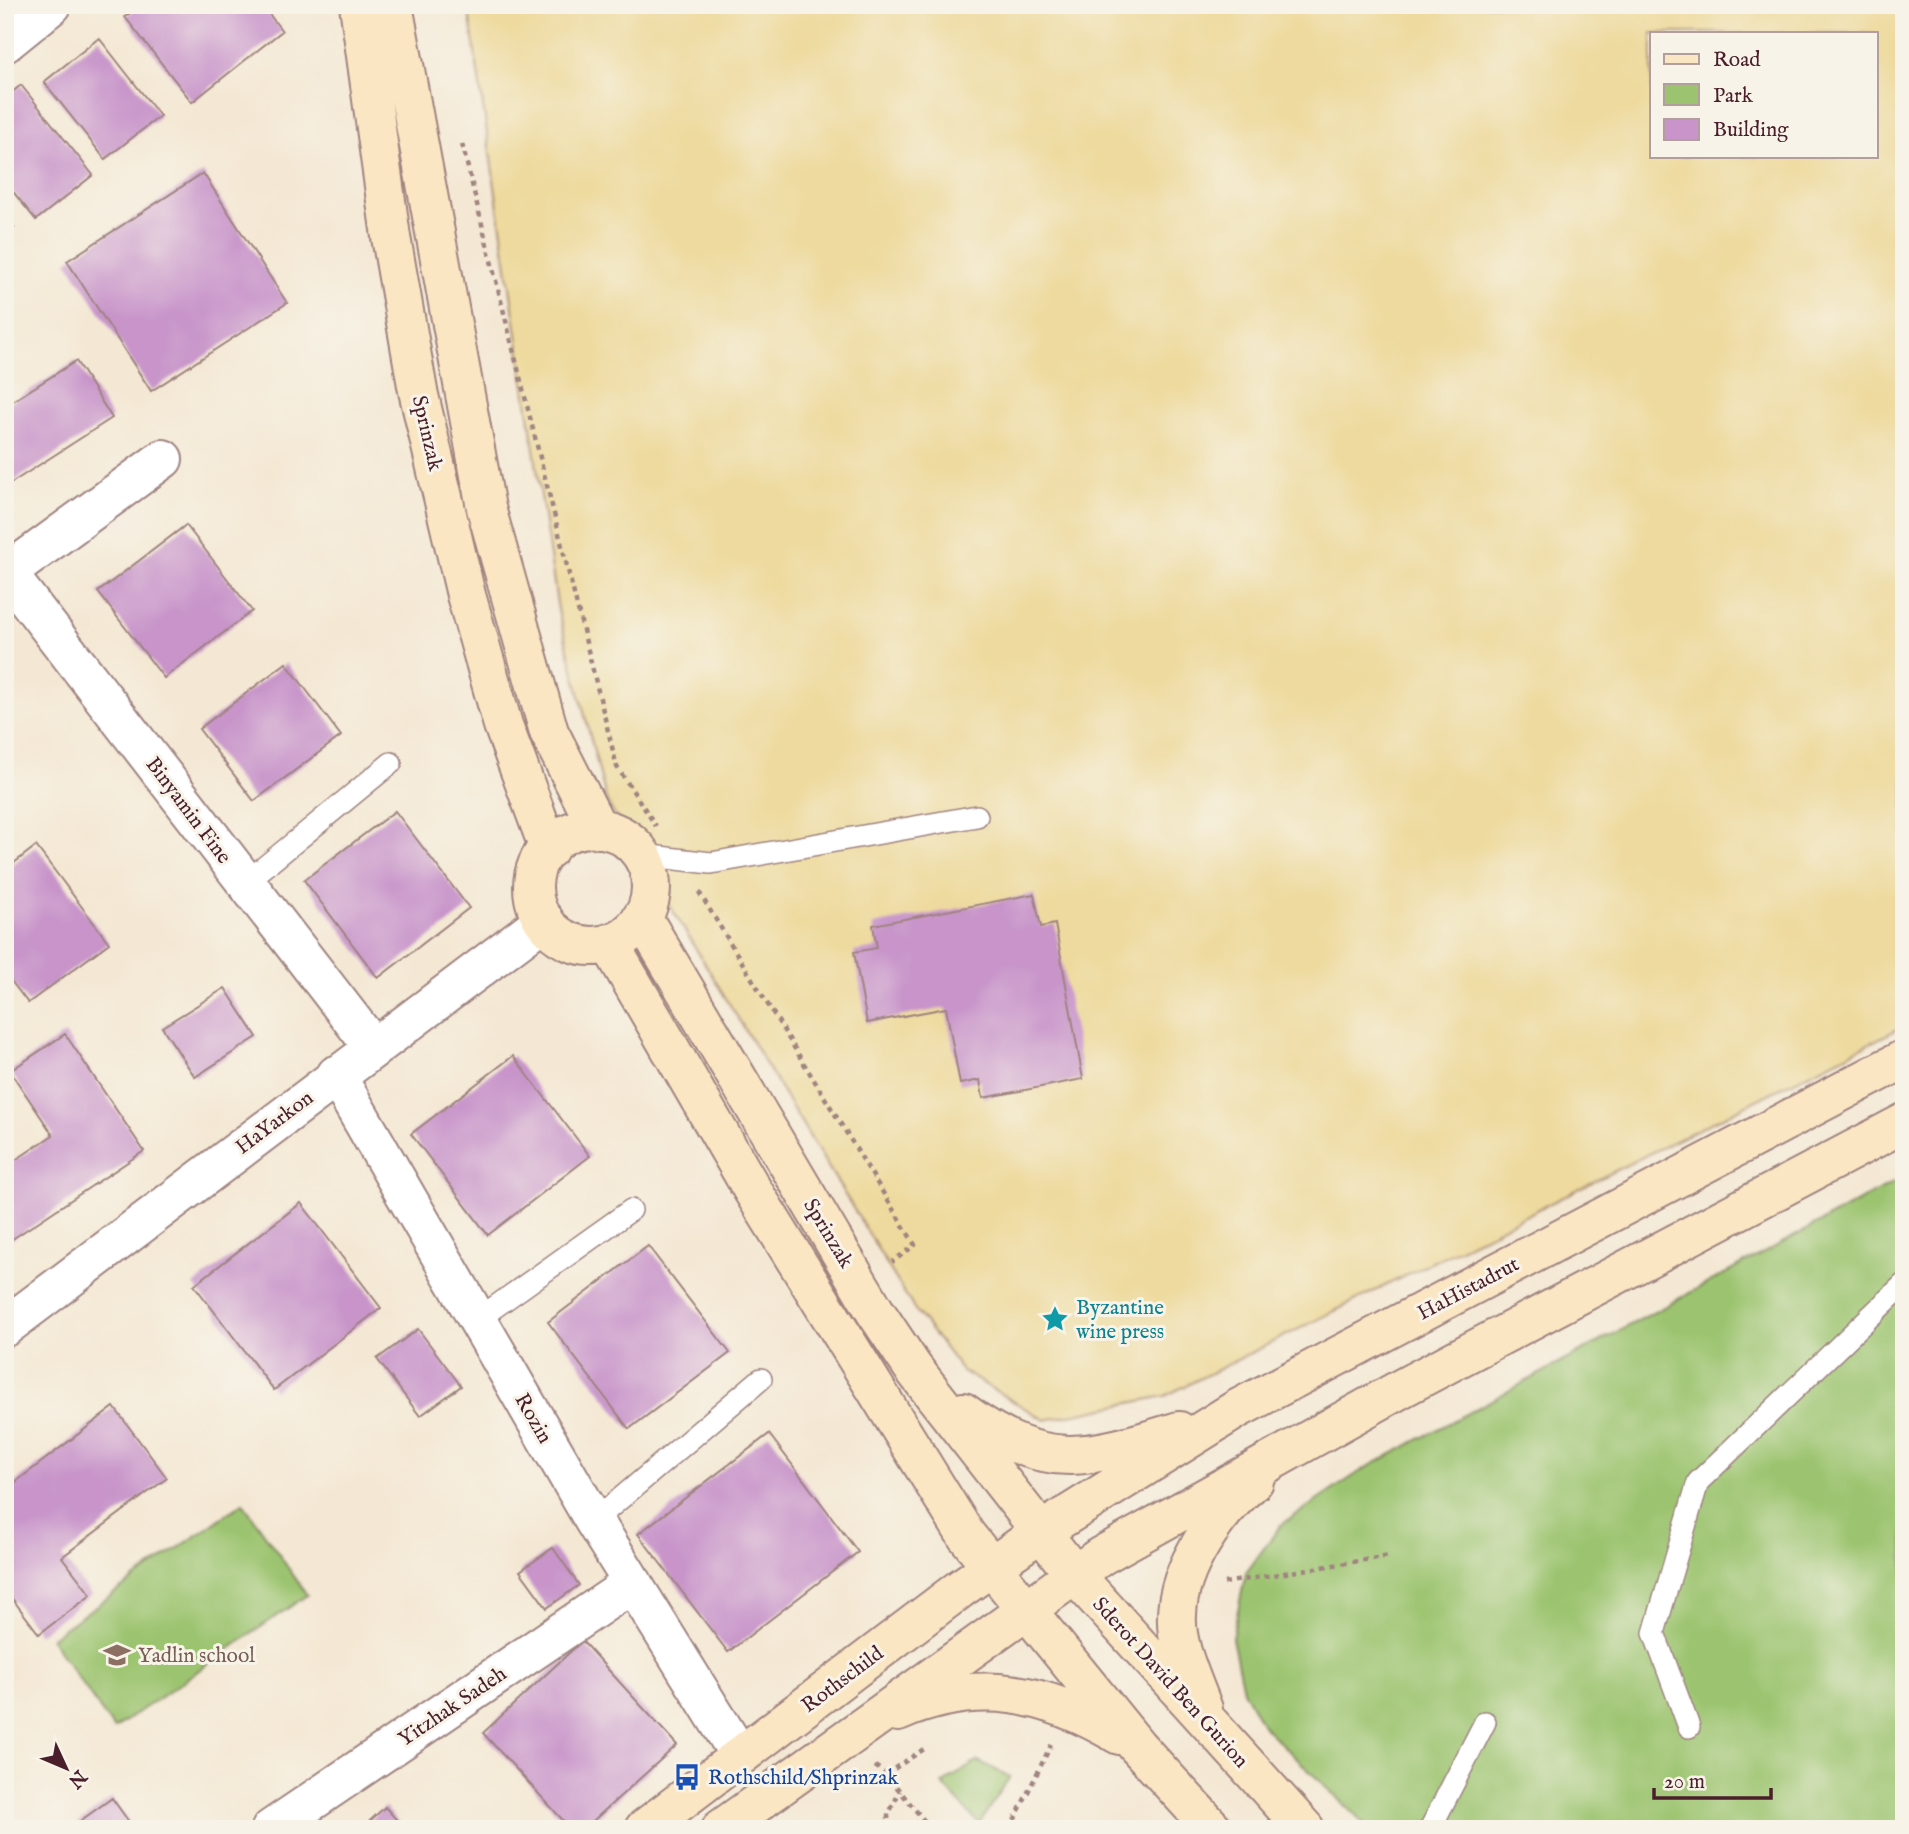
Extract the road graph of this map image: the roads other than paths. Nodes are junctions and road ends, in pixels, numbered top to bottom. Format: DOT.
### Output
graph roads {
  1 [pos="52,5"];
  2 [pos="359,5"];
  3 [pos="393,5"];
  4 [pos="5,43"];
  5 [pos="163,460"];
  6 [pos="391,763"];
  7 [pos="977,816"];
  8 [pos="598,829"];
  9 [pos="548,849"];
  10 [pos="642,855"];
  11 [pos="245,883"];
  12 [pos="642,917"];
  13 [pos="544,920"];
  14 [pos="609,943"];
  15 [pos="373,1047"];
  16 [pos="1904,1059"];
  17 [pos="336,1075"];
  18 [pos="1904,1123"];
  19 [pos="631,1210"];
  20 [pos="1904,1284"];
  21 [pos="478,1319"];
  22 [pos="5,1327"];
  23 [pos="913,1368"];
  24 [pos="761,1379"];
  25 [pos="1237,1409"];
  26 [pos="1292,1449"];
  27 [pos="594,1521"];
  28 [pos="1042,1531"];
  29 [pos="991,1567"];
  30 [pos="1074,1574"];
  31 [pos="633,1583"];
  32 [pos="1025,1609"];
  33 [pos="1485,1722"];
  34 [pos="1689,1727"];
  35 [pos="839,1742"];
  36 [pos="1137,1746"];
  37 [pos="1232,1751"];
  38 [pos="740,1756"];
  39 [pos="271,1829"];
  40 [pos="644,1829"];
  41 [pos="721,1829"];
  42 [pos="1213,1829"];
  43 [pos="1305,1829"];
  44 [pos="1430,1829"];
  1 -- 4 [label="street"];
  2 -- 9 [label="street, Sprinzak"];
  3 -- 8 [label="street, Sprinzak"];
  5 -- 11 [label="street, Binyamin Fine"];
  6 -- 11 [label="lane"];
  7 -- 10 [label="lane"];
  8 -- 9 [label="street"];
  8 -- 10 [label="street"];
  9 -- 13 [label="street"];
  10 -- 12 [label="street"];
  11 -- 15 [label="street, Binyamin Fine"];
  12 -- 14 [label="street"];
  12 -- 23 [label="street, Sprinzak"];
  13 -- 14 [label="street"];
  13 -- 15 [label="street, HaYarkon"];
  14 -- 29 [label="street, Sprinzak"];
  15 -- 17 [label="street, HaYarkon"];
  16 -- 25 [label="street, HaHistadrut"];
  17 -- 21 [label="street, Rozin"];
  17 -- 22 [label="street, HaYarkon"];
  18 -- 26 [label="street"];
  19 -- 21 [label="lane"];
  20 -- 34 [label="lane"];
  21 -- 27 [label="street, Rozin"];
  23 -- 25 [label="street"];
  23 -- 28 [label="street, Sprinzak"];
  24 -- 27 [label="lane"];
  25 -- 28 [label="street, HaHistadrut"];
  26 -- 30 [label="street"];
  26 -- 37 [label="street"];
  27 -- 31 [label="street, Rozin"];
  28 -- 29 [label="street, Rothschild"];
  28 -- 30 [label="street, Sderot David Ben Gurion"];
  29 -- 32 [label="street"];
  29 -- 38 [label="street, Rothschild"];
  30 -- 32 [label="street"];
  30 -- 37 [label="street, Sderot David Ben Gurion"];
  31 -- 38 [label="street, Rozin"];
  31 -- 39 [label="street, Yitzhak Sadeh"];
  32 -- 35 [label="street"];
  32 -- 36 [label="street"];
  33 -- 44 [label="lane"];
  35 -- 36 [label="street"];
  35 -- 41 [label="street"];
  36 -- 42 [label="street"];
  37 -- 43 [label="street, Sderot David Ben Gurion"];
  38 -- 40 [label="street, Rothschild"];
}
